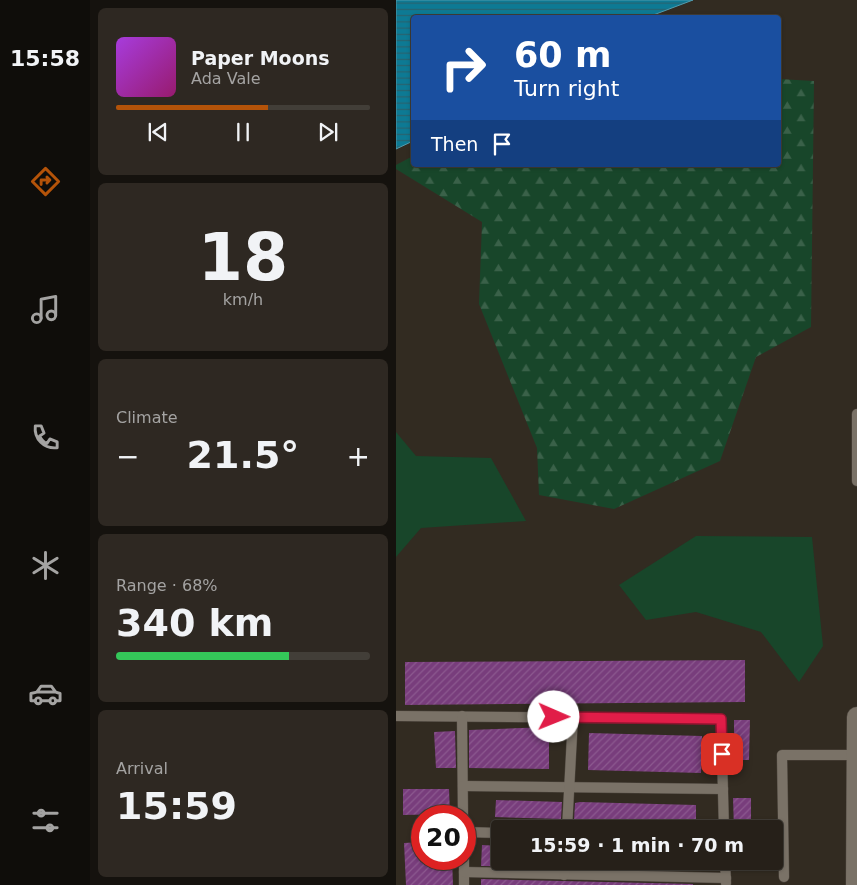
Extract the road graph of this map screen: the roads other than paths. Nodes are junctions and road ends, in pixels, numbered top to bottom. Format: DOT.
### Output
graph roads {
  1 [pos="857,414"];
  2 [pos="857,481"];
  3 [pos="396,716"];
  4 [pos="462,716"];
  5 [pos="573,717"];
  6 [pos="857,717"];
  7 [pos="856,755"];
  8 [pos="463,786"];
  9 [pos="570,788"];
  10 [pos="723,789"];
  11 [pos="464,805"];
  12 [pos="568,820"];
  13 [pos="724,820"];
  14 [pos="476,832"];
  15 [pos="491,833"];
  16 [pos="564,870"];
  17 [pos="464,872"];
  18 [pos="564,874"];
  19 [pos="784,877"];
  20 [pos="726,882"];
  21 [pos="464,885"];
  22 [pos="856,885"];
  1 -- 2 [label="lane"];
  3 -- 4 [label="lane"];
  4 -- 5 [label="lane"];
  4 -- 8 [label="lane"];
  5 -- 9 [label="lane"];
  5 -- 10 [label="lane"];
  6 -- 7 [label="street"];
  7 -- 19 [label="lane"];
  7 -- 22 [label="street"];
  8 -- 9 [label="lane"];
  8 -- 11 [label="lane"];
  9 -- 10 [label="lane"];
  9 -- 12 [label="lane"];
  10 -- 13 [label="lane"];
  14 -- 15 [label="lane"];
  16 -- 18 [label="lane"];
  17 -- 18 [label="lane"];
  17 -- 21 [label="lane"];
  18 -- 20 [label="lane"];
}
